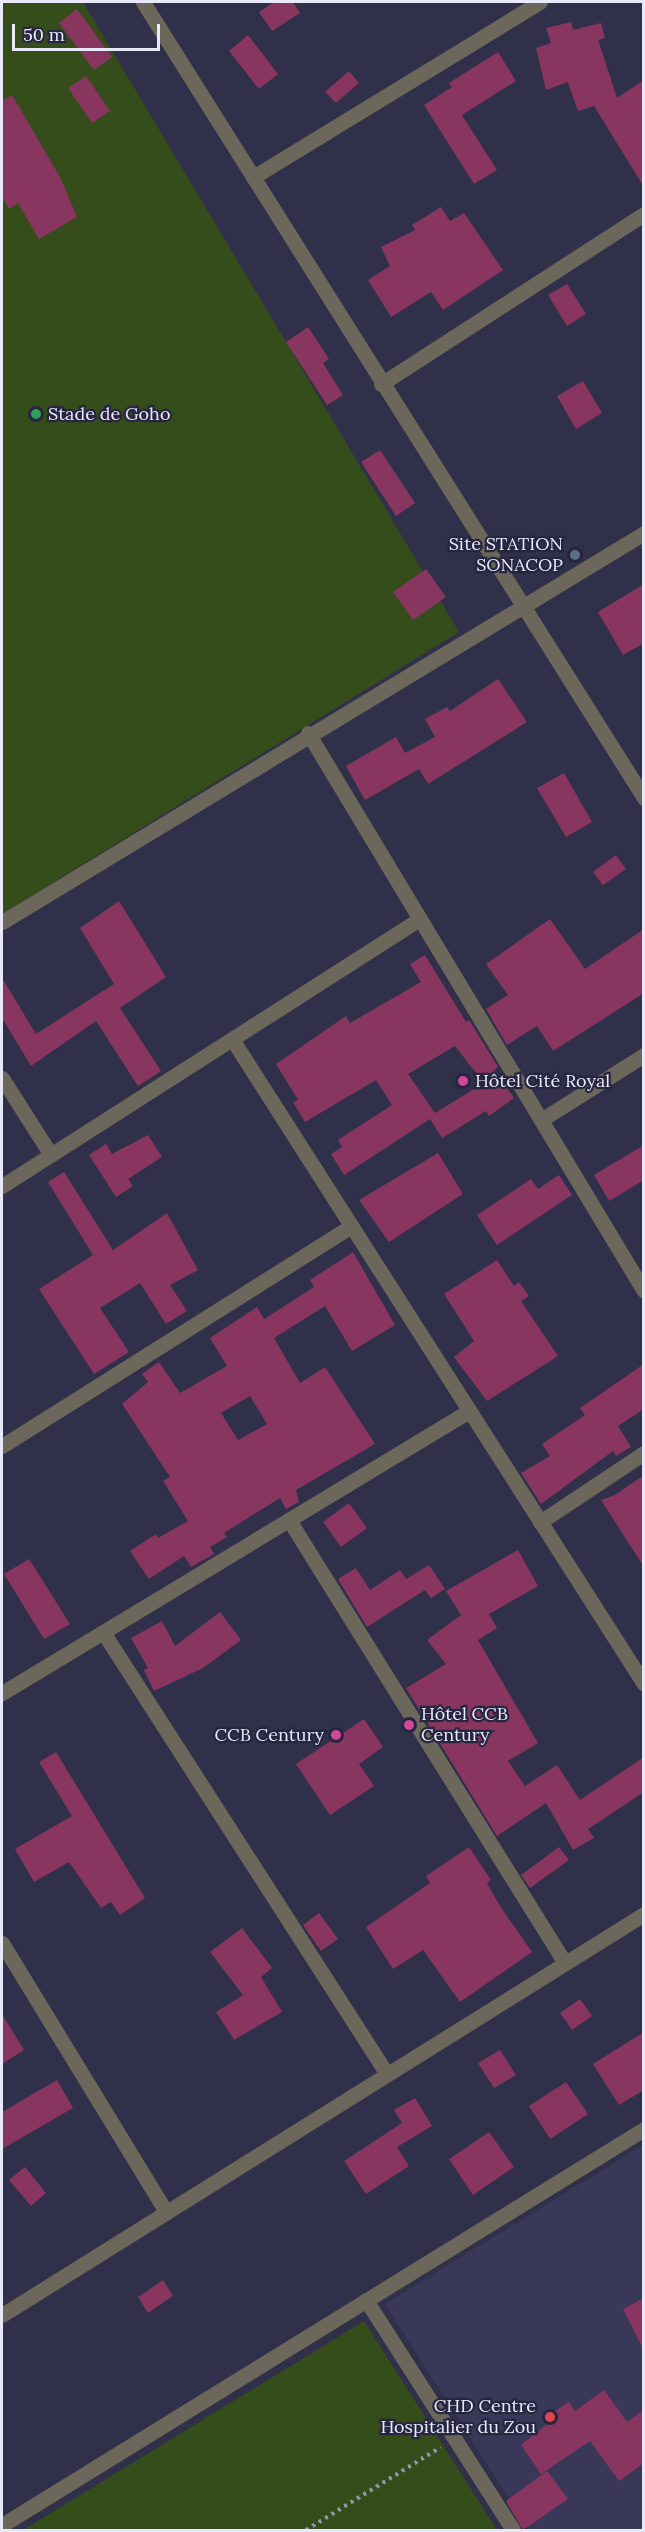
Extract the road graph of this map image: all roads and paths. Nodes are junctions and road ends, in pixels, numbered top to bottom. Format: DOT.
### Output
graph roads {
  1 [pos="142,2"];
  2 [pos="540,2"];
  3 [pos="253,177"];
  4 [pos="644,214"];
  5 [pos="381,384"];
  6 [pos="644,533"];
  7 [pos="523,604"];
  8 [pos="308,733"];
  9 [pos="644,798"];
  10 [pos="420,919"];
  11 [pos="2,922"];
  12 [pos="232,1039"];
  13 [pos="644,1055"];
  14 [pos="2,1078"];
  15 [pos="540,1120"];
  16 [pos="51,1155"];
  17 [pos="2,1186"];
  18 [pos="351,1226"];
  19 [pos="644,1291"];
  20 [pos="469,1411"];
  21 [pos="2,1446"];
  22 [pos="644,1453"];
  23 [pos="289,1520"];
  24 [pos="540,1522"];
  25 [pos="103,1632"];
  26 [pos="644,1684"];
  27 [pos="2,1693"];
  28 [pos="644,1914"];
  29 [pos="2,1943"];
  30 [pos="565,1964"];
  31 [pos="387,2074"];
  32 [pos="644,2129"];
  33 [pos="166,2212"];
  34 [pos="366,2300"];
  35 [pos="2,2314"];
  36 [pos="454,2439"];
  37 [pos="2,2525"];
  38 [pos="306,2530"];
  39 [pos="513,2530"];
  1 -- 3 [label="street"];
  2 -- 3 [label="street"];
  3 -- 5 [label="street"];
  4 -- 5 [label="street"];
  5 -- 7 [label="street"];
  6 -- 7 [label="street"];
  7 -- 8 [label="street"];
  7 -- 9 [label="street"];
  8 -- 10 [label="street"];
  8 -- 11 [label="street"];
  10 -- 12 [label="street"];
  10 -- 15 [label="street"];
  12 -- 16 [label="street"];
  12 -- 18 [label="street"];
  13 -- 15 [label="street"];
  14 -- 16 [label="street"];
  15 -- 19 [label="street"];
  16 -- 17 [label="street"];
  18 -- 20 [label="street"];
  18 -- 21 [label="street"];
  20 -- 23 [label="street"];
  20 -- 24 [label="street"];
  22 -- 24 [label="street"];
  23 -- 25 [label="street"];
  23 -- 30 [label="street"];
  24 -- 26 [label="street"];
  25 -- 27 [label="street"];
  25 -- 31 [label="street"];
  28 -- 30 [label="street"];
  29 -- 33 [label="street"];
  30 -- 31 [label="street"];
  31 -- 33 [label="street"];
  32 -- 34 [label="street"];
  33 -- 35 [label="street"];
  34 -- 36 [label="street"];
  34 -- 37 [label="street"];
  36 -- 38 [label="path"];
  36 -- 39 [label="street"];
}
